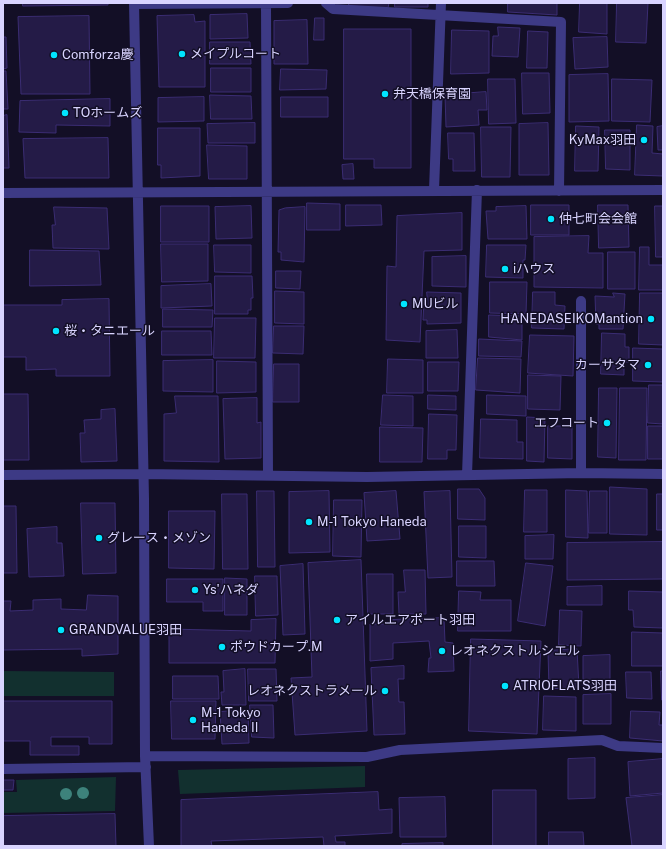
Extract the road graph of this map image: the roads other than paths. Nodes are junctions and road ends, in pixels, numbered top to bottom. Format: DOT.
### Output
graph roads {
  1 [pos="134,3"];
  2 [pos="288,3"];
  3 [pos="326,3"];
  4 [pos="441,3"];
  5 [pos="266,4"];
  6 [pos="440,16"];
  7 [pos="434,190"];
  8 [pos="477,190"];
  9 [pos="663,190"];
  10 [pos="266,191"];
  11 [pos="559,191"];
  12 [pos="138,192"];
  13 [pos="3,193"];
  14 [pos="581,301"];
  15 [pos="581,473"];
  16 [pos="143,474"];
  17 [pos="663,474"];
  18 [pos="3,475"];
  19 [pos="268,475"];
  20 [pos="467,475"];
  21 [pos="663,748"];
  22 [pos="145,756"];
  23 [pos="146,767"];
  24 [pos="3,769"];
  25 [pos="149,846"];
  1 -- 5 [label="street"];
  1 -- 12 [label="street"];
  2 -- 5 [label="street"];
  3 -- 6 [label="street"];
  4 -- 6 [label="street"];
  5 -- 10 [label="street"];
  6 -- 7 [label="street"];
  6 -- 11 [label="street"];
  7 -- 8 [label="street"];
  7 -- 10 [label="street"];
  8 -- 11 [label="street"];
  8 -- 20 [label="street"];
  9 -- 11 [label="street"];
  10 -- 12 [label="street"];
  10 -- 19 [label="street"];
  12 -- 13 [label="street"];
  12 -- 16 [label="street"];
  14 -- 15 [label="street"];
  15 -- 17 [label="street"];
  15 -- 20 [label="street"];
  16 -- 18 [label="street"];
  16 -- 19 [label="street"];
  16 -- 22 [label="street"];
  19 -- 20 [label="street"];
  21 -- 22 [label="street"];
  22 -- 23 [label="street"];
  23 -- 24 [label="street"];
  23 -- 25 [label="street"];
}
